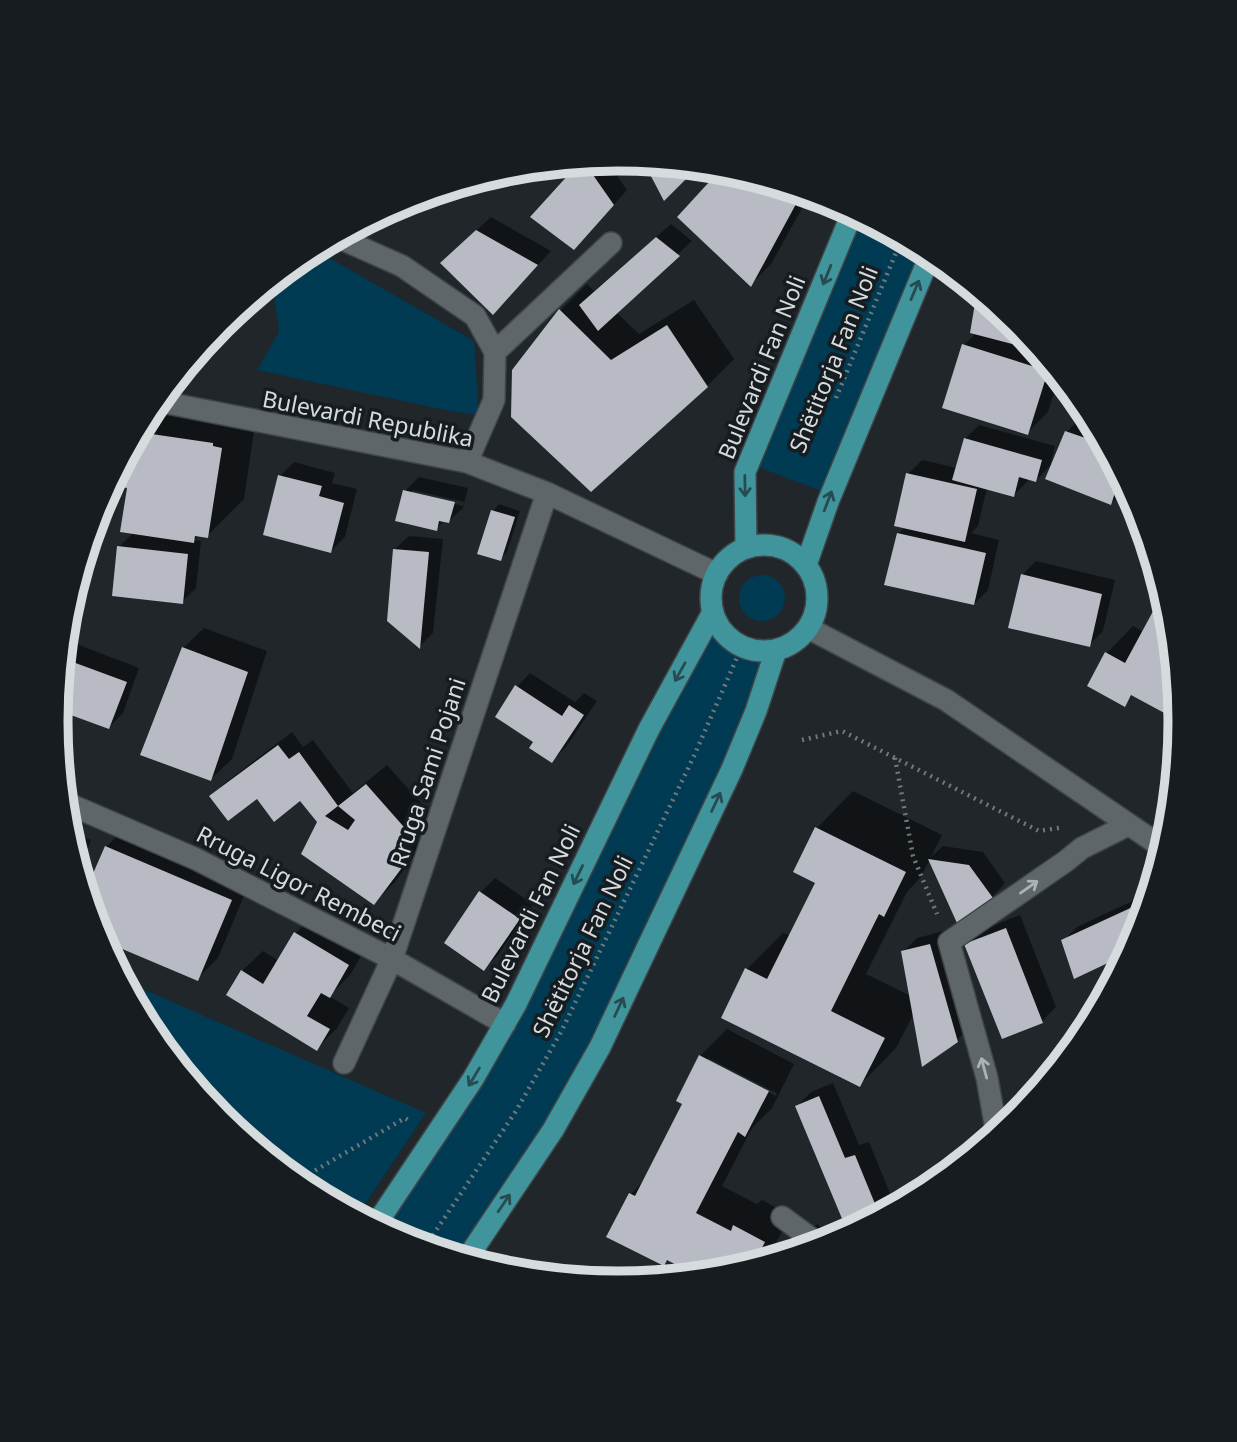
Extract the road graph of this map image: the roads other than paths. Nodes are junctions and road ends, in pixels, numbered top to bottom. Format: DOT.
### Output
graph roads {
  1 [pos="849,222"];
  2 [pos="347,242"];
  3 [pos="611,243"];
  4 [pos="926,265"];
  5 [pos="495,352"];
  6 [pos="169,404"];
  7 [pos="467,462"];
  8 [pos="547,493"];
  9 [pos="746,547"];
  10 [pos="806,565"];
  11 [pos="717,574"];
  12 [pos="713,612"];
  13 [pos="808,628"];
  14 [pos="776,650"];
  15 [pos="75,807"];
  16 [pos="1128,825"];
  17 [pos="1155,842"];
  18 [pos="392,959"];
  19 [pos="505,1024"];
  20 [pos="344,1063"];
  21 [pos="995,1122"];
  22 [pos="381,1217"];
  23 [pos="782,1217"];
  24 [pos="809,1237"];
  25 [pos="472,1252"];
  1 -- 9 [label="main road, Bulevardi Fan Noli, one-way"];
  2 -- 5 [label="street"];
  3 -- 5 [label="street"];
  10 -- 4 [label="main road, one-way"];
  5 -- 7 [label="street"];
  6 -- 7 [label="street, Bulevardi Republika"];
  7 -- 8 [label="street, Bulevardi Republika"];
  8 -- 11 [label="street, Bulevardi Republika"];
  8 -- 18 [label="street, Rruga Sami Pojani"];
  9 -- 10 [label="main road"];
  9 -- 11 [label="main road"];
  10 -- 13 [label="main road"];
  11 -- 12 [label="main road"];
  12 -- 14 [label="main road"];
  12 -- 19 [label="main road, Bulevardi Fan Noli, one-way"];
  13 -- 14 [label="main road"];
  13 -- 16 [label="street"];
  25 -- 14 [label="main road, one-way"];
  15 -- 18 [label="street, Rruga Ligor Rembeci"];
  16 -- 17 [label="street"];
  21 -- 16 [label="street, one-way"];
  18 -- 19 [label="street, Rruga Ligor Rembeci"];
  18 -- 20 [label="street, Rruga Sami Pojani"];
  19 -- 22 [label="main road, Bulevardi Fan Noli, one-way"];
  23 -- 24 [label="street"];
}
